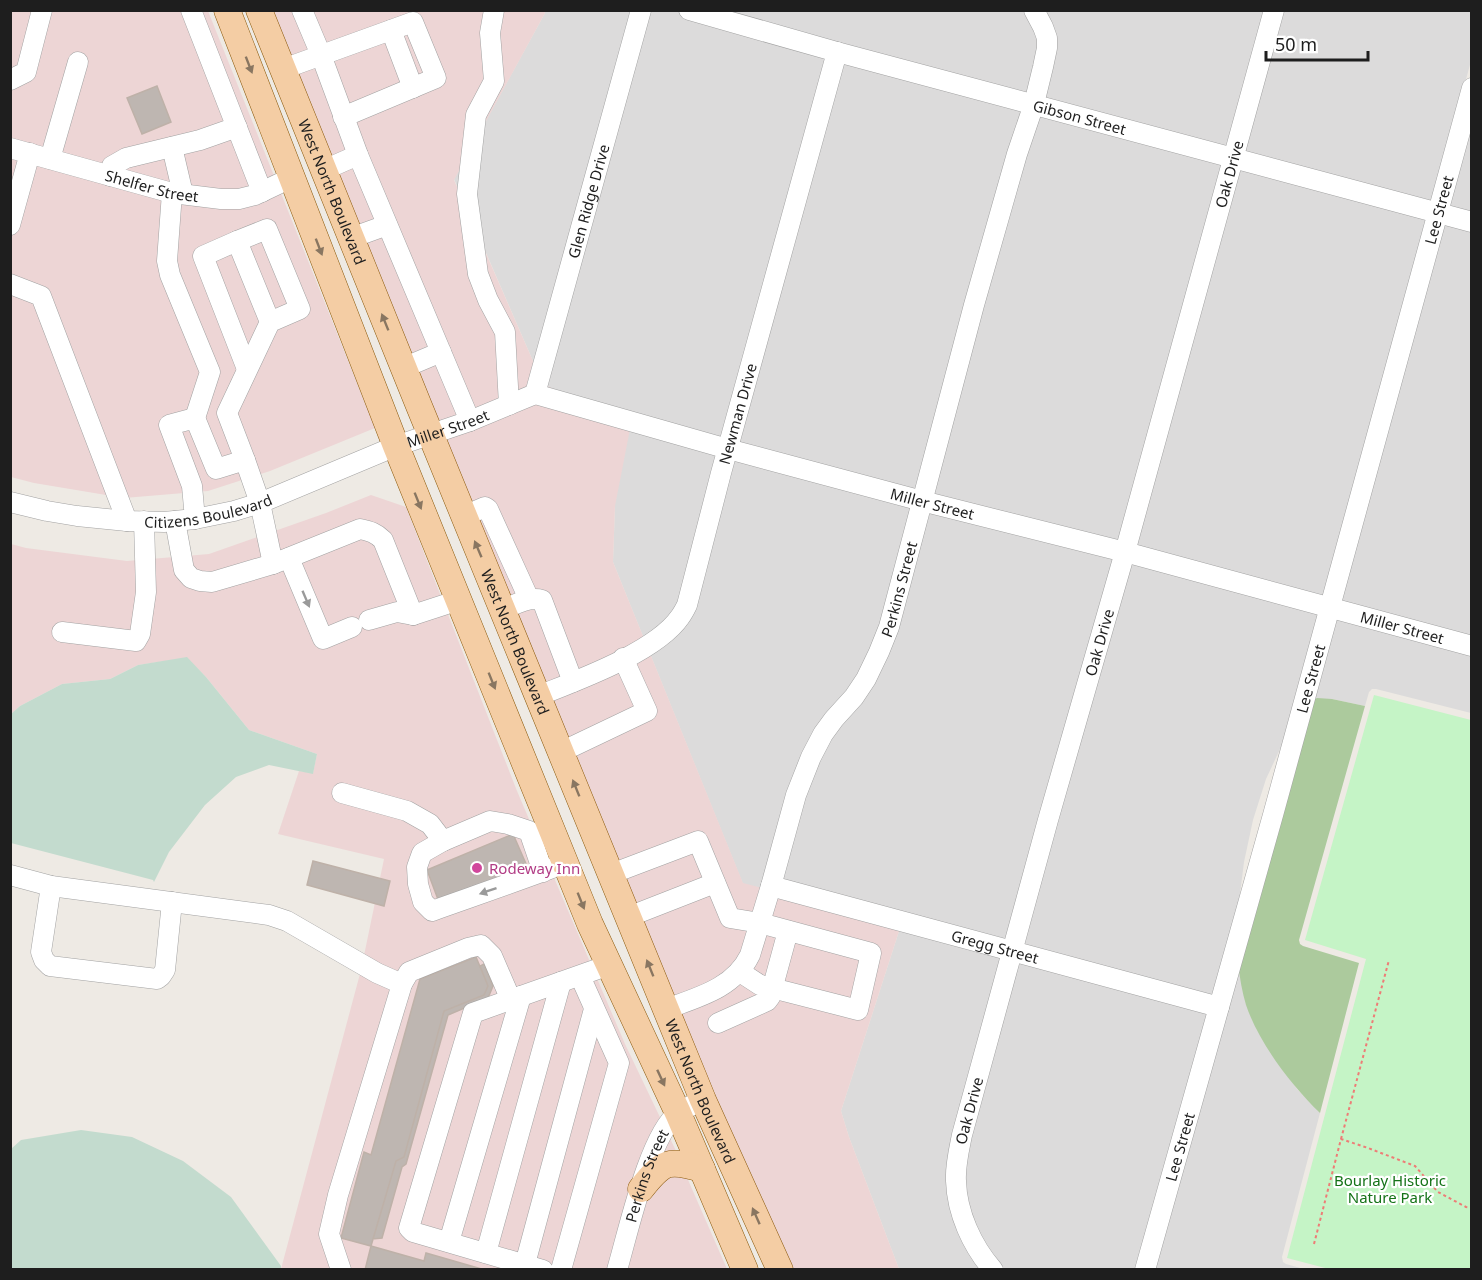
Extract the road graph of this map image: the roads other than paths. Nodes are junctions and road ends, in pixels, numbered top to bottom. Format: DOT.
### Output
graph roads {
  1 [pos="42,10"];
  2 [pos="191,10"];
  3 [pos="227,10"];
  4 [pos="247,10"];
  5 [pos="259,10"];
  6 [pos="302,10"];
  7 [pos="494,10"];
  8 [pos="640,10"];
  9 [pos="689,10"];
  10 [pos="1034,10"];
  11 [pos="1274,10"];
  12 [pos="837,52"];
  13 [pos="321,55"];
  14 [pos="78,63"];
  15 [pos="283,69"];
  16 [pos="10,80"];
  17 [pos="1472,88"];
  18 [pos="1034,104"];
  19 [pos="344,117"];
  20 [pos="303,119"];
  21 [pos="237,127"];
  22 [pos="172,147"];
  23 [pos="10,148"];
  24 [pos="30,153"];
  25 [pos="358,155"];
  26 [pos="1233,158"];
  27 [pos="50,159"];
  28 [pos="324,170"];
  29 [pos="110,176"];
  30 [pos="293,177"];
  31 [pos="262,192"];
  32 [pos="178,194"];
  33 [pos="1437,213"];
  34 [pos="1472,222"];
  35 [pos="10,225"];
  36 [pos="387,225"];
  37 [pos="351,238"];
  38 [pos="237,241"];
  39 [pos="10,284"];
  40 [pos="270,322"];
  41 [pos="441,352"];
  42 [pos="403,368"];
  43 [pos="248,369"];
  44 [pos="536,394"];
  45 [pos="509,405"];
  46 [pos="195,418"];
  47 [pos="470,421"];
  48 [pos="430,435"];
  49 [pos="396,446"];
  50 [pos="728,448"];
  51 [pos="245,460"];
  52 [pos="922,501"];
  53 [pos="10,502"];
  54 [pos="260,503"];
  55 [pos="464,516"];
  56 [pos="195,519"];
  57 [pos="136,521"];
  58 [pos="175,521"];
  59 [pos="1125,552"];
  60 [pos="281,561"];
  61 [pos="513,565"];
  62 [pos="488,575"];
  63 [pos="529,599"];
  64 [pos="459,600"];
  65 [pos="1329,608"];
  66 [pos="503,610"];
  67 [pos="413,615"];
  68 [pos="62,632"];
  69 [pos="1472,646"];
  70 [pos="623,658"];
  71 [pos="573,681"];
  72 [pos="538,696"];
  73 [pos="561,752"];
  74 [pos="342,793"];
  75 [pos="540,829"];
  76 [pos="443,841"];
  77 [pos="554,867"];
  78 [pos="611,874"];
  79 [pos="10,875"];
  80 [pos="715,883"];
  81 [pos="51,886"];
  82 [pos="771,886"];
  83 [pos="172,902"];
  84 [pos="628,917"];
  85 [pos="760,923"];
  86 [pos="788,931"];
  87 [pos="1012,952"];
  88 [pos="609,965"];
  89 [pos="740,972"];
  90 [pos="580,976"];
  91 [pos="561,982"];
  92 [pos="402,984"];
  93 [pos="773,988"];
  94 [pos="516,998"];
  95 [pos="1219,1007"];
  96 [pos="594,1009"];
  97 [pos="666,1009"];
  98 [pos="718,1023"];
  99 [pos="703,1100"];
  100 [pos="678,1113"];
  101 [pos="702,1169"];
  102 [pos="641,1189"];
  103 [pos="449,1242"];
  104 [pos="486,1253"];
  105 [pos="534,1267"];
  106 [pos="341,1269"];
  107 [pos="561,1269"];
  108 [pos="617,1269"];
  109 [pos="745,1269"];
  110 [pos="780,1269"];
  111 [pos="993,1269"];
  112 [pos="1145,1269"];
  1 -- 16 [label="street"];
  2 -- 21 [label="street"];
  3 -- 30 [label="main road, West North Boulevard, one-way"];
  4 -- 20 [label="main road"];
  5 -- 15 [label="main road, West North Boulevard"];
  6 -- 13 [label="street"];
  7 -- 45 [label="street"];
  8 -- 44 [label="street, Glen Ridge Drive"];
  9 -- 12 [label="street, Gibson Street"];
  10 -- 18 [label="street, Perkins Street"];
  11 -- 26 [label="street, Oak Drive"];
  12 -- 18 [label="street, Gibson Street"];
  12 -- 50 [label="street, Newman Drive"];
  13 -- 15 [label="street"];
  13 -- 19 [label="street"];
  13 -- 19 [label="street"];
  14 -- 27 [label="street"];
  15 -- 20 [label="main road, West North Boulevard"];
  17 -- 33 [label="street, Lee Street"];
  18 -- 26 [label="street, Gibson Street"];
  18 -- 52 [label="street, Perkins Street"];
  19 -- 25 [label="street"];
  20 -- 28 [label="main road, West North Boulevard"];
  21 -- 22 [label="street"];
  21 -- 31 [label="street"];
  22 -- 29 [label="street"];
  22 -- 32 [label="street"];
  23 -- 24 [label="street, Shelfer Street"];
  24 -- 27 [label="street, Shelfer Street"];
  24 -- 35 [label="street"];
  25 -- 28 [label="street"];
  25 -- 36 [label="street"];
  26 -- 33 [label="street, Gibson Street"];
  26 -- 59 [label="street, Oak Drive"];
  27 -- 29 [label="street, Shelfer Street"];
  28 -- 37 [label="main road, West North Boulevard"];
  29 -- 32 [label="street, Shelfer Street"];
  30 -- 31 [label="street, Shelfer Street"];
  30 -- 49 [label="main road, West North Boulevard, one-way"];
  31 -- 32 [label="street, Shelfer Street"];
  32 -- 46 [label="street"];
  33 -- 34 [label="street, Gibson Street"];
  33 -- 65 [label="street, Lee Street"];
  36 -- 37 [label="street"];
  36 -- 41 [label="street"];
  42 -- 37 [label="main road, West North Boulevard, one-way"];
  38 -- 40 [label="street"];
  38 -- 40 [label="street"];
  38 -- 43 [label="street"];
  39 -- 57 [label="street"];
  40 -- 43 [label="street"];
  41 -- 42 [label="street"];
  41 -- 47 [label="street"];
  42 -- 48 [label="main road, West North Boulevard"];
  43 -- 51 [label="street"];
  44 -- 45 [label="street, Miller Street"];
  44 -- 50 [label="street, Miller Street"];
  45 -- 47 [label="street, Miller Street"];
  46 -- 51 [label="street"];
  46 -- 56 [label="street"];
  47 -- 48 [label="street, Miller Street"];
  48 -- 49 [label="street, Miller Street"];
  48 -- 55 [label="main road, West North Boulevard"];
  49 -- 54 [label="street, Citizens Boulevard"];
  49 -- 64 [label="main road, West North Boulevard, one-way"];
  50 -- 52 [label="street, Miller Street"];
  50 -- 70 [label="street, Newman Drive"];
  51 -- 54 [label="street"];
  52 -- 59 [label="street, Miller Street"];
  52 -- 82 [label="street, Perkins Street"];
  53 -- 57 [label="street, Citizens Boulevard"];
  54 -- 56 [label="street, Citizens Boulevard"];
  54 -- 60 [label="street"];
  55 -- 61 [label="street"];
  62 -- 55 [label="main road, West North Boulevard, one-way"];
  56 -- 58 [label="street, Citizens Boulevard"];
  57 -- 58 [label="street, Citizens Boulevard"];
  57 -- 68 [label="street"];
  58 -- 60 [label="street"];
  59 -- 65 [label="street, Miller Street"];
  59 -- 87 [label="street, Oak Drive"];
  60 -- 67 [label="street, one-way"];
  60 -- 67 [label="street"];
  61 -- 62 [label="street"];
  61 -- 63 [label="street"];
  62 -- 66 [label="main road, West North Boulevard"];
  63 -- 66 [label="street"];
  63 -- 71 [label="street"];
  64 -- 67 [label="street"];
  64 -- 75 [label="main road, West North Boulevard, one-way"];
  65 -- 69 [label="street, Miller Street"];
  65 -- 95 [label="street, Lee Street"];
  66 -- 72 [label="main road, West North Boulevard"];
  70 -- 71 [label="street, Newman Drive"];
  70 -- 73 [label="street"];
  71 -- 72 [label="street, Newman Drive"];
  72 -- 73 [label="main road, West North Boulevard"];
  78 -- 73 [label="main road, West North Boulevard, one-way"];
  74 -- 76 [label="street"];
  75 -- 76 [label="street"];
  75 -- 77 [label="main road, West North Boulevard"];
  77 -- 76 [label="street, one-way"];
  77 -- 88 [label="main road, West North Boulevard, one-way"];
  78 -- 80 [label="street"];
  78 -- 84 [label="main road, West North Boulevard"];
  79 -- 81 [label="street"];
  80 -- 84 [label="street"];
  80 -- 85 [label="street"];
  81 -- 83 [label="street"];
  81 -- 83 [label="street"];
  82 -- 85 [label="street, Perkins Street"];
  82 -- 87 [label="street, Gregg Street"];
  83 -- 92 [label="street"];
  97 -- 84 [label="main road, West North Boulevard, one-way"];
  85 -- 86 [label="street"];
  85 -- 89 [label="street, Perkins Street"];
  86 -- 93 [label="street"];
  86 -- 93 [label="street"];
  87 -- 95 [label="street, Gregg Street"];
  87 -- 111 [label="street, Oak Drive"];
  88 -- 90 [label="street"];
  88 -- 100 [label="main road, West North Boulevard, one-way"];
  89 -- 93 [label="street"];
  89 -- 97 [label="street, Perkins Street"];
  90 -- 91 [label="street"];
  90 -- 96 [label="street"];
  91 -- 94 [label="street"];
  91 -- 104 [label="street"];
  92 -- 94 [label="street"];
  92 -- 106 [label="street"];
  93 -- 98 [label="street"];
  94 -- 103 [label="street"];
  94 -- 103 [label="street"];
  95 -- 112 [label="street, Lee Street"];
  96 -- 105 [label="street"];
  96 -- 107 [label="street"];
  97 -- 99 [label="main road, West North Boulevard"];
  99 -- 100 [label="street, Perkins Street"];
  110 -- 99 [label="main road, West North Boulevard, one-way"];
  100 -- 101 [label="main road, West North Boulevard"];
  100 -- 102 [label="street, Perkins Street"];
  101 -- 102 [label="main road"];
  101 -- 109 [label="main road, West North Boulevard"];
  102 -- 108 [label="street, Perkins Street"];
  103 -- 104 [label="street"];
  104 -- 105 [label="street"];
}
